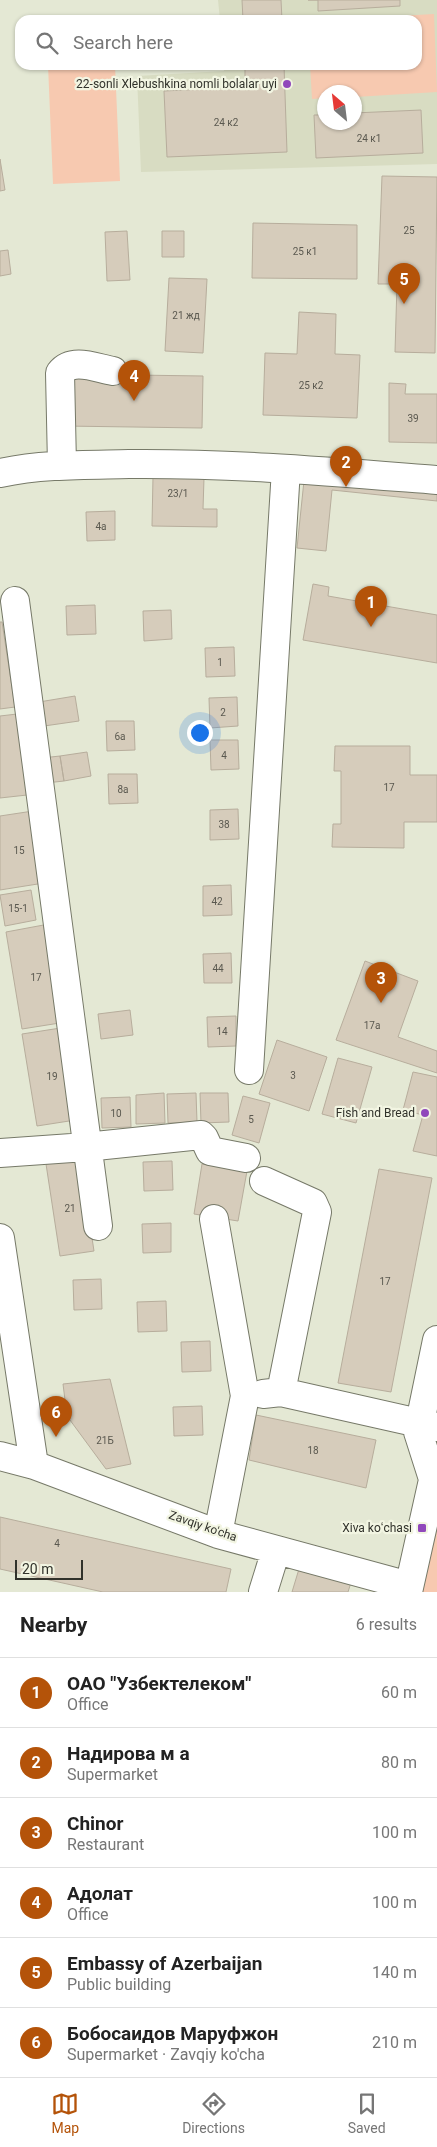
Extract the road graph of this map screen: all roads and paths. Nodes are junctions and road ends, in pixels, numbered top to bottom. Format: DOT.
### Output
graph roads {
  1 [pos="113,371"];
  2 [pos="62,465"];
  3 [pos="286,469"];
  4 [pos="0,473"];
  5 [pos="437,480"];
  6 [pos="15,602"];
  7 [pos="249,1070"];
  8 [pos="86,1147"];
  9 [pos="0,1153"];
  10 [pos="246,1158"];
  11 [pos="264,1181"];
  12 [pos="214,1219"];
  13 [pos="98,1226"];
  14 [pos="0,1238"];
  15 [pos="437,1340"];
  16 [pos="282,1392"];
  17 [pos="245,1396"];
  18 [pos="429,1424"];
  19 [pos="0,1456"];
  20 [pos="34,1464"];
  21 [pos="435,1470"];
  22 [pos="218,1534"];
  23 [pos="276,1550"];
  24 [pos="408,1589"];
  25 [pos="263,1592"];
  1 -- 2 [label="street"];
  2 -- 3 [label="street"];
  2 -- 4 [label="street"];
  3 -- 5 [label="street"];
  3 -- 7 [label="street"];
  6 -- 8 [label="street"];
  8 -- 9 [label="street"];
  8 -- 10 [label="street"];
  8 -- 13 [label="street"];
  11 -- 16 [label="street"];
  12 -- 17 [label="street"];
  14 -- 20 [label="street"];
  15 -- 18 [label="street"];
  16 -- 17 [label="street"];
  16 -- 18 [label="street"];
  17 -- 22 [label="street"];
  18 -- 21 [label="street"];
  19 -- 20 [label="street, Zavqiy ko'cha"];
  20 -- 22 [label="street, Zavqiy ko'cha"];
  21 -- 24 [label="street"];
  22 -- 23 [label="street, Zavqiy ko'cha"];
  23 -- 24 [label="street, Zavqiy ko'cha"];
  23 -- 25 [label="street"];
}
